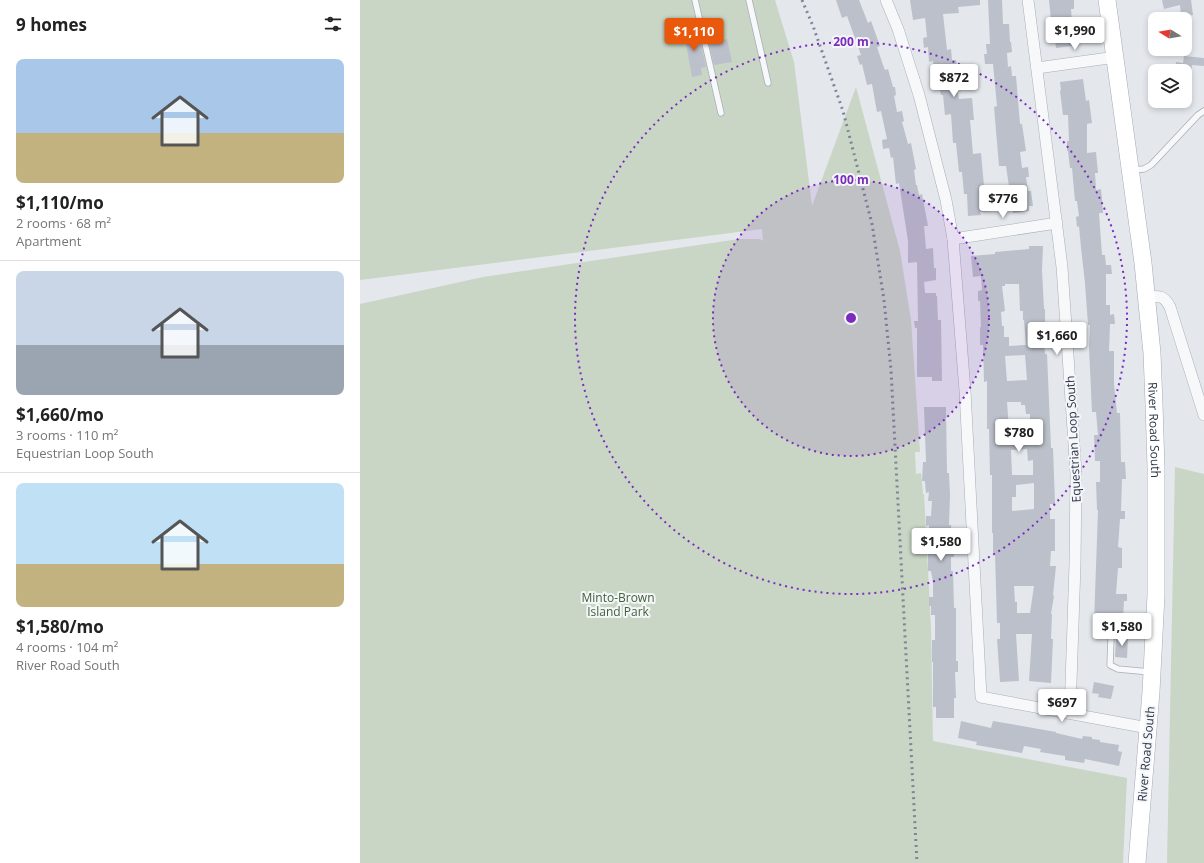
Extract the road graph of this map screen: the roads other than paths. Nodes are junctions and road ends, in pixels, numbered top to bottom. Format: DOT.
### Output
graph roads {
  1 [pos="695,0"];
  2 [pos="749,0"];
  3 [pos="886,0"];
  4 [pos="1028,0"];
  5 [pos="1107,0"];
  6 [pos="1116,57"];
  7 [pos="1037,68"];
  8 [pos="768,83"];
  9 [pos="1204,111"];
  10 [pos="721,113"];
  11 [pos="1131,170"];
  12 [pos="1057,223"];
  13 [pos="953,239"];
  14 [pos="1147,297"];
  15 [pos="1204,415"];
  16 [pos="1111,638"];
  17 [pos="1152,672"];
  18 [pos="1070,713"];
  19 [pos="1148,728"];
  20 [pos="1137,863"];
  1 -- 10 [label="lane"];
  2 -- 8 [label="lane"];
  3 -- 13 [label="street"];
  4 -- 7 [label="street, Equestrian Loop South"];
  5 -- 6 [label="main road, River Road South"];
  6 -- 7 [label="street"];
  6 -- 11 [label="main road, River Road South"];
  7 -- 12 [label="street, Equestrian Loop South"];
  9 -- 11 [label="lane"];
  11 -- 14 [label="main road, River Road South"];
  12 -- 13 [label="street"];
  12 -- 18 [label="street, Equestrian Loop South"];
  13 -- 18 [label="street"];
  14 -- 15 [label="street"];
  14 -- 17 [label="main road, River Road South"];
  16 -- 17 [label="lane"];
  17 -- 19 [label="main road, River Road South"];
  18 -- 19 [label="street"];
  19 -- 20 [label="main road, River Road South"];
}
